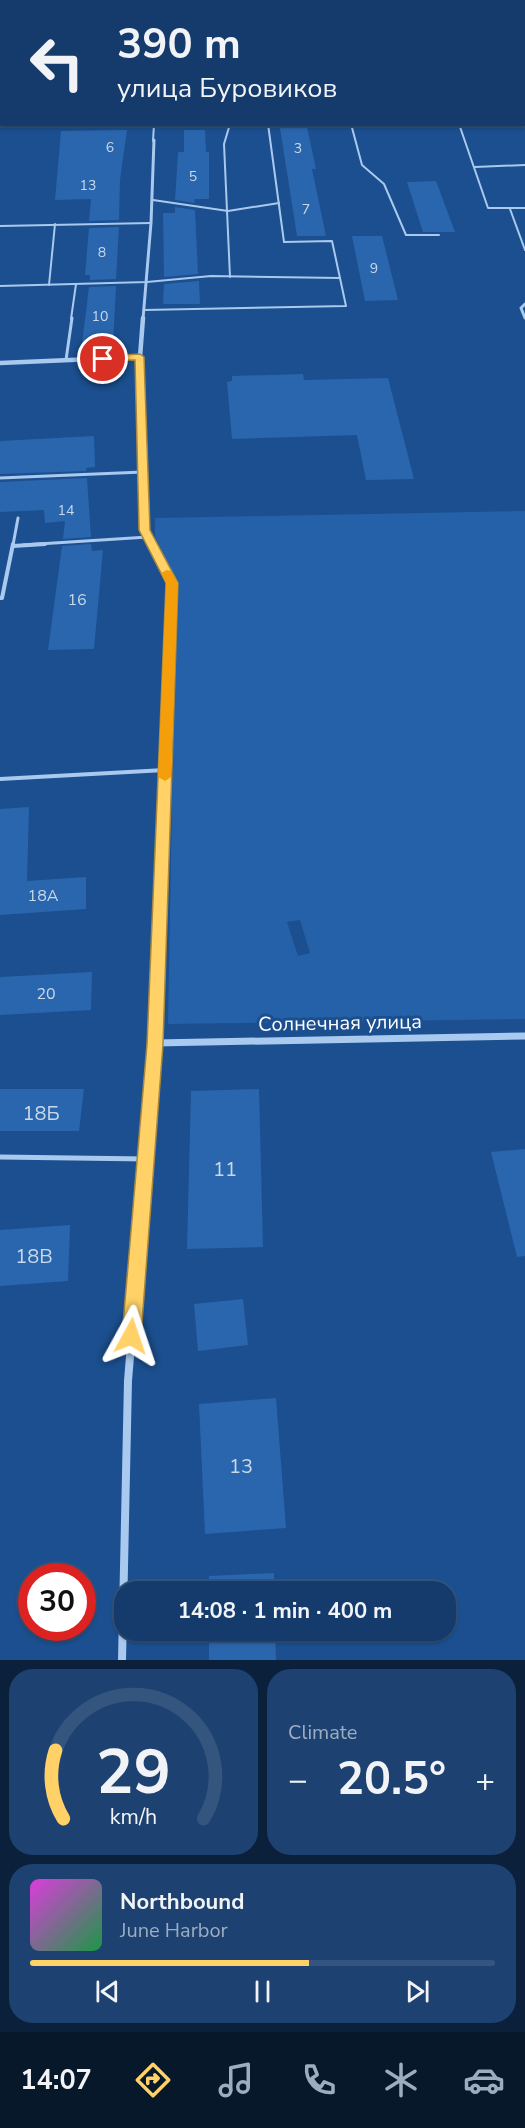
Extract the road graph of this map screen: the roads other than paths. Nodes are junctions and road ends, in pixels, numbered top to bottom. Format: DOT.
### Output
graph roads {
  1 [pos="154,126"];
  2 [pos="230,126"];
  3 [pos="268,126"];
  4 [pos="352,126"];
  5 [pos="460,126"];
  6 [pos="525,165"];
  7 [pos="475,167"];
  8 [pos="153,200"];
  9 [pos="279,203"];
  10 [pos="525,208"];
  11 [pos="510,209"];
  12 [pos="228,211"];
  13 [pos="152,223"];
  14 [pos="55,224"];
  15 [pos="0,226"];
  16 [pos="439,235"];
  17 [pos="525,250"];
  18 [pos="230,277"];
  19 [pos="340,278"];
  20 [pos="147,282"];
  21 [pos="76,284"];
  22 [pos="49,285"];
  23 [pos="0,286"];
  24 [pos="525,304"];
  25 [pos="144,310"];
  26 [pos="525,318"];
  27 [pos="140,357"];
  28 [pos="66,360"];
  29 [pos="0,363"];
  30 [pos="143,472"];
  31 [pos="0,478"];
  32 [pos="18,518"];
  33 [pos="148,537"];
  34 [pos="13,546"];
  35 [pos="0,598"];
  36 [pos="165,770"];
  37 [pos="0,779"];
  38 [pos="525,1036"];
  39 [pos="155,1044"];
  40 [pos="0,1158"];
  41 [pos="146,1159"];
  42 [pos="122,1660"];
  1 -- 8 [label="street"];
  2 -- 12 [label="lane"];
  3 -- 9 [label="lane"];
  4 -- 16 [label="lane"];
  5 -- 7 [label="lane"];
  6 -- 7 [label="lane"];
  7 -- 11 [label="lane"];
  8 -- 12 [label="lane"];
  8 -- 13 [label="street"];
  9 -- 12 [label="lane"];
  9 -- 19 [label="lane"];
  10 -- 11 [label="lane"];
  11 -- 17 [label="lane"];
  12 -- 18 [label="lane"];
  13 -- 14 [label="lane"];
  13 -- 20 [label="street"];
  14 -- 15 [label="lane"];
  14 -- 22 [label="lane"];
  18 -- 19 [label="lane"];
  18 -- 20 [label="lane"];
  19 -- 25 [label="lane"];
  20 -- 21 [label="lane"];
  20 -- 25 [label="street"];
  21 -- 22 [label="lane"];
  21 -- 28 [label="lane"];
  22 -- 23 [label="lane"];
  24 -- 26 [label="street"];
  25 -- 27 [label="street"];
  27 -- 28 [label="street"];
  27 -- 30 [label="street"];
  28 -- 29 [label="street"];
  30 -- 31 [label="lane"];
  30 -- 33 [label="street"];
  32 -- 34 [label="lane"];
  33 -- 34 [label="lane"];
  33 -- 36 [label="street"];
  34 -- 35 [label="lane"];
  36 -- 37 [label="lane"];
  36 -- 39 [label="street"];
  38 -- 39 [label="street, Солнечная улица"];
  39 -- 41 [label="street"];
  40 -- 41 [label="lane"];
  41 -- 42 [label="street"];
}
